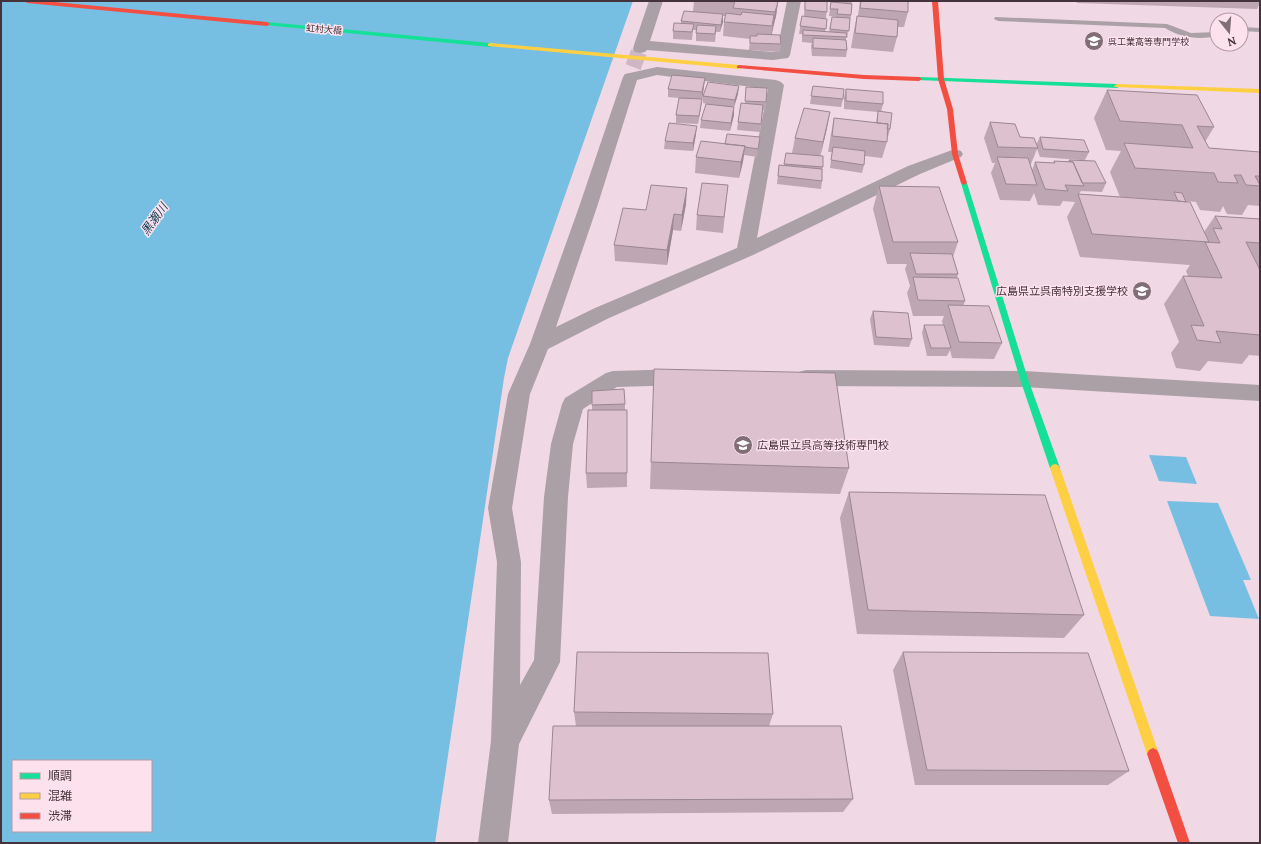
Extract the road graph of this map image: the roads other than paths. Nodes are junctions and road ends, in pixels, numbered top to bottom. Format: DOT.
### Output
graph roads {
  1 [pos="28,1"];
  2 [pos="656,1"];
  3 [pos="794,1"];
  4 [pos="935,1"];
  5 [pos="998,19"];
  6 [pos="1249,29"];
  7 [pos="1260,30"];
  8 [pos="1209,36"];
  9 [pos="941,79"];
  10 [pos="1260,91"];
  11 [pos="955,154"];
  12 [pos="746,251"];
  13 [pos="540,344"];
  14 [pos="701,377"];
  15 [pos="788,378"];
  16 [pos="1024,379"];
  17 [pos="1260,393"];
  18 [pos="505,741"];
  19 [pos="494,843"];
  20 [pos="1184,843"];
  1 -- 9 [label="street, 虹村大橋"];
  2 -- 3 [label="street"];
  4 -- 9 [label="street"];
  5 -- 8 [label="lane"];
  6 -- 7 [label="lane"];
  9 -- 10 [label="street, 虹村大橋"];
  9 -- 11 [label="street"];
  11 -- 12 [label="street"];
  11 -- 16 [label="street"];
  12 -- 13 [label="street"];
  12 -- 13 [label="street"];
  13 -- 18 [label="street"];
  14 -- 18 [label="street"];
  15 -- 16 [label="street"];
  16 -- 17 [label="street"];
  16 -- 20 [label="street"];
  18 -- 19 [label="street"];
}
